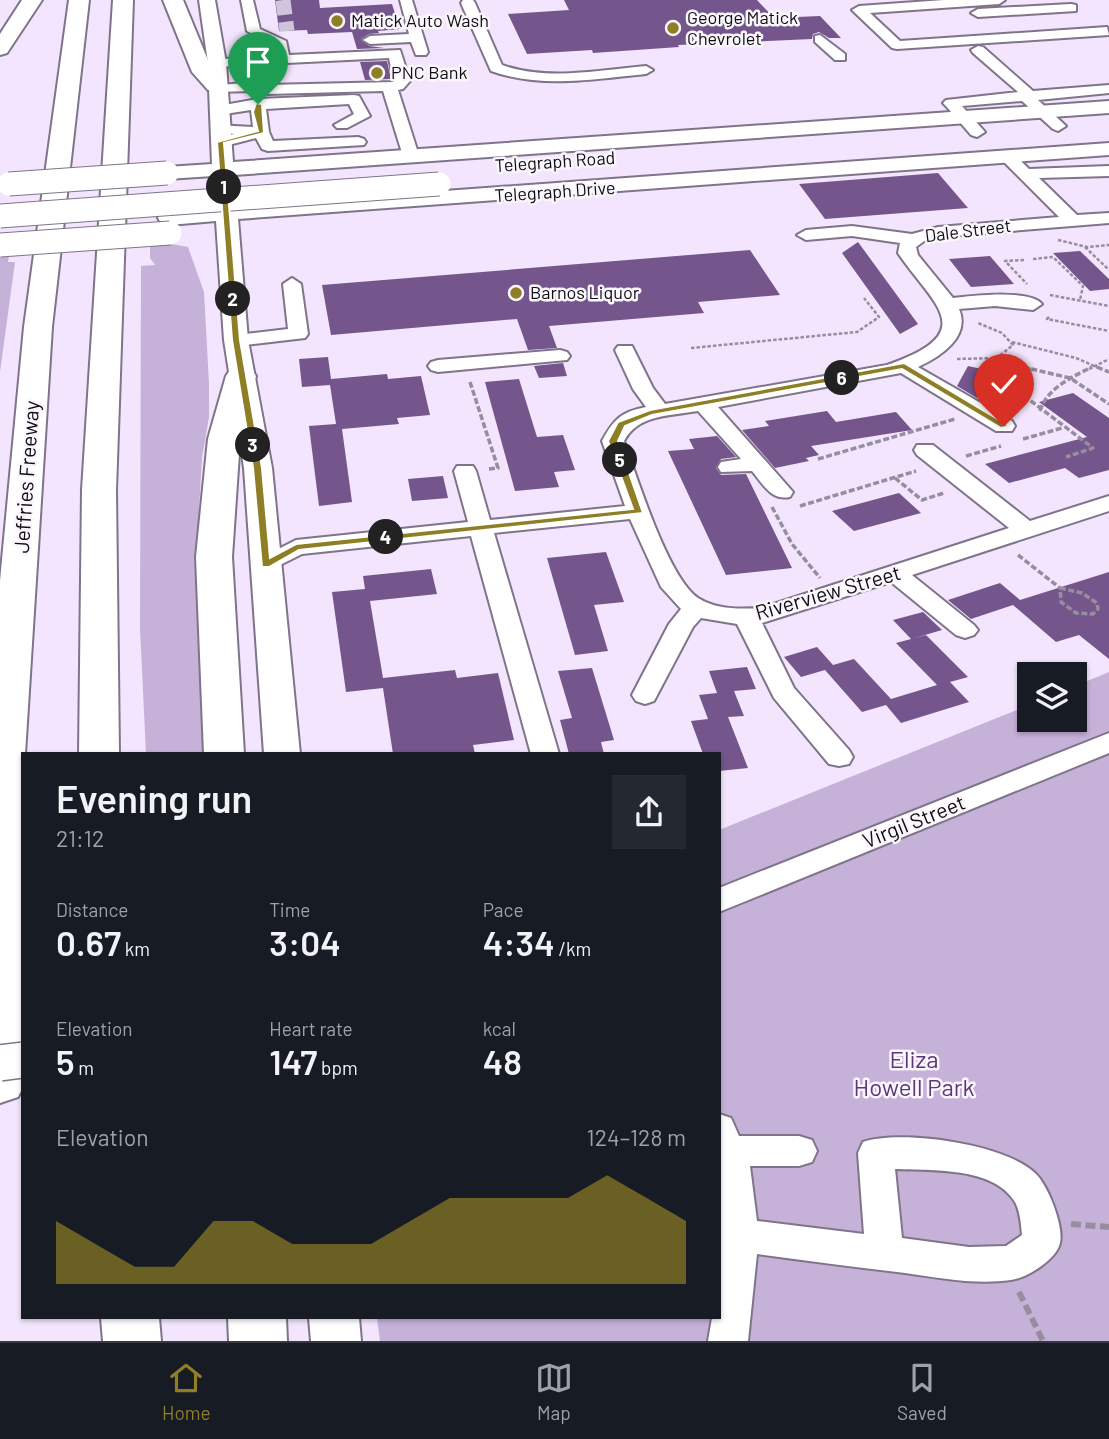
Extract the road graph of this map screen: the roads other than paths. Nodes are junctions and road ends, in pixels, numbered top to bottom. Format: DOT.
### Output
graph roads {
  1 [pos="32,0"];
  2 [pos="79,0"];
  3 [pos="123,0"];
  4 [pos="173,0"];
  5 [pos="207,0"];
  6 [pos="247,0"];
  7 [pos="405,0"];
  8 [pos="999,0"];
  9 [pos="468,3"];
  10 [pos="1068,9"];
  11 [pos="866,14"];
  12 [pos="882,32"];
  13 [pos="1108,35"];
  14 [pos="820,39"];
  15 [pos="321,42"];
  16 [pos="286,44"];
  17 [pos="0,49"];
  18 [pos="343,56"];
  19 [pos="840,57"];
  20 [pos="259,61"];
  21 [pos="218,63"];
  22 [pos="646,70"];
  23 [pos="347,81"];
  24 [pos="259,82"];
  25 [pos="389,86"];
  26 [pos="216,87"];
  27 [pos="1109,89"];
  28 [pos="1024,95"];
  29 [pos="258,104"];
  30 [pos="1109,107"];
  31 [pos="1043,111"];
  32 [pos="962,117"];
  33 [pos="1109,120"];
  34 [pos="1058,126"];
  35 [pos="329,127"];
  36 [pos="261,132"];
  37 [pos="977,132"];
  38 [pos="1109,134"];
  39 [pos="220,140"];
  40 [pos="1109,149"];
  41 [pos="357,154"];
  42 [pos="411,156"];
  43 [pos="1008,157"];
  44 [pos="1109,171"];
  45 [pos="1026,174"];
  46 [pos="436,178"];
  47 [pos="4,184"];
  48 [pos="343,207"];
  49 [pos="0,216"];
  50 [pos="1109,218"];
  51 [pos="1073,221"];
  52 [pos="169,225"];
  53 [pos="227,225"];
  54 [pos="0,231"];
  55 [pos="806,235"];
  56 [pos="912,239"];
  57 [pos="0,245"];
  58 [pos="292,284"];
  59 [pos="1038,297"];
  60 [pos="947,304"];
  61 [pos="236,340"];
  62 [pos="625,350"];
  63 [pos="560,356"];
  64 [pos="438,366"];
  65 [pos="904,366"];
  66 [pos="241,376"];
  67 [pos="703,403"];
  68 [pos="660,411"];
  69 [pos="1000,417"];
  70 [pos="926,459"];
  71 [pos="758,464"];
  72 [pos="729,467"];
  73 [pos="471,471"];
  74 [pos="776,503"];
  75 [pos="1109,503"];
  76 [pos="639,511"];
  77 [pos="480,528"];
  78 [pos="1027,530"];
  79 [pos="266,565"];
  80 [pos="895,573"];
  81 [pos="697,607"];
  82 [pos="746,617"];
  83 [pos="965,630"];
  84 [pos="645,695"];
  85 [pos="1109,743"];
  86 [pos="99,752"];
  87 [pos="224,752"];
  88 [pos="282,752"];
  89 [pos="544,752"];
  90 [pos="839,757"];
  91 [pos="721,900"];
  92 [pos="21,1060"];
  93 [pos="0,1063"];
  94 [pos="0,1082"];
  95 [pos="724,1140"];
  96 [pos="799,1151"];
  97 [pos="738,1234"];
  98 [pos="884,1253"];
  99 [pos="130,1319"];
  100 [pos="257,1319"];
  101 [pos="334,1319"];
  102 [pos="132,1341"];
  103 [pos="258,1341"];
  104 [pos="336,1341"];
  105 [pos="728,1341"];
  1 -- 17 [label="highway"];
  2 -- 94 [label="highway, Jeffries Freeway"];
  3 -- 86 [label="highway"];
  4 -- 26 [label="highway"];
  5 -- 21 [label="main road"];
  6 -- 16 [label="street"];
  7 -- 15 [label="street"];
  8 -- 11 [label="street"];
  9 -- 22 [label="street"];
  10 -- 11 [label="street"];
  10 -- 12 [label="street"];
  10 -- 13 [label="street"];
  11 -- 12 [label="street"];
  12 -- 13 [label="street"];
  13 -- 28 [label="street"];
  14 -- 19 [label="street"];
  16 -- 18 [label="street"];
  16 -- 20 [label="street"];
  18 -- 23 [label="street"];
  18 -- 25 [label="street"];
  20 -- 21 [label="street"];
  20 -- 24 [label="street"];
  21 -- 26 [label="main road"];
  23 -- 24 [label="street"];
  23 -- 25 [label="street"];
  24 -- 26 [label="street"];
  25 -- 42 [label="street"];
  26 -- 39 [label="main road"];
  27 -- 28 [label="street"];
  28 -- 31 [label="street"];
  28 -- 32 [label="street"];
  29 -- 35 [label="street"];
  29 -- 36 [label="street"];
  29 -- 39 [label="street"];
  30 -- 31 [label="main road"];
  31 -- 32 [label="main road"];
  31 -- 34 [label="street"];
  32 -- 37 [label="street"];
  32 -- 42 [label="main road"];
  33 -- 34 [label="main road, Telegraph Road"];
  34 -- 37 [label="main road, Telegraph Road"];
  35 -- 36 [label="street"];
  35 -- 41 [label="street"];
  36 -- 39 [label="street"];
  36 -- 41 [label="street"];
  37 -- 46 [label="main road, Telegraph Road"];
  38 -- 46 [label="main road, Telegraph Road"];
  39 -- 41 [label="main road"];
  39 -- 47 [label="main road, bridge"];
  39 -- 53 [label="main road"];
  40 -- 43 [label="main road, Telegraph Drive"];
  41 -- 42 [label="main road"];
  41 -- 48 [label="main road"];
  43 -- 45 [label="street"];
  43 -- 48 [label="main road, Telegraph Drive"];
  44 -- 45 [label="street"];
  45 -- 51 [label="street"];
  46 -- 47 [label="main road, Telegraph Road"];
  46 -- 49 [label="main road, Telegraph Road, bridge"];
  48 -- 53 [label="main road, Telegraph Drive"];
  50 -- 51 [label="street"];
  51 -- 56 [label="street, Dale Street"];
  52 -- 53 [label="main road, Telegraph Drive"];
  52 -- 54 [label="main road"];
  52 -- 57 [label="main road, bridge"];
  53 -- 61 [label="main road"];
  55 -- 56 [label="street"];
  56 -- 60 [label="street, Dale Street"];
  58 -- 61 [label="street"];
  59 -- 60 [label="street"];
  60 -- 65 [label="street"];
  61 -- 66 [label="main road"];
  62 -- 68 [label="street"];
  63 -- 64 [label="street"];
  65 -- 67 [label="street"];
  65 -- 69 [label="street"];
  66 -- 79 [label="main road"];
  66 -- 87 [label="highway"];
  67 -- 68 [label="street"];
  67 -- 71 [label="street"];
  68 -- 76 [label="street"];
  70 -- 78 [label="street"];
  71 -- 72 [label="street"];
  71 -- 74 [label="street"];
  73 -- 77 [label="street"];
  75 -- 78 [label="street, Riverview Street"];
  76 -- 77 [label="street"];
  76 -- 81 [label="street, Riverview Street"];
  77 -- 79 [label="street"];
  77 -- 89 [label="street"];
  78 -- 80 [label="street, Riverview Street"];
  79 -- 88 [label="main road"];
  80 -- 82 [label="street, Riverview Street"];
  80 -- 83 [label="street"];
  81 -- 82 [label="street, Riverview Street"];
  81 -- 84 [label="street"];
  82 -- 90 [label="street"];
  85 -- 91 [label="street, Virgil Street"];
  92 -- 93 [label="street, bridge"];
  95 -- 96 [label="street"];
  95 -- 97 [label="street"];
  97 -- 98 [label="street"];
  97 -- 105 [label="street"];
  98 -- 98 [label="street"];
  99 -- 102 [label="highway"];
  100 -- 103 [label="highway"];
  101 -- 104 [label="main road"];
}
